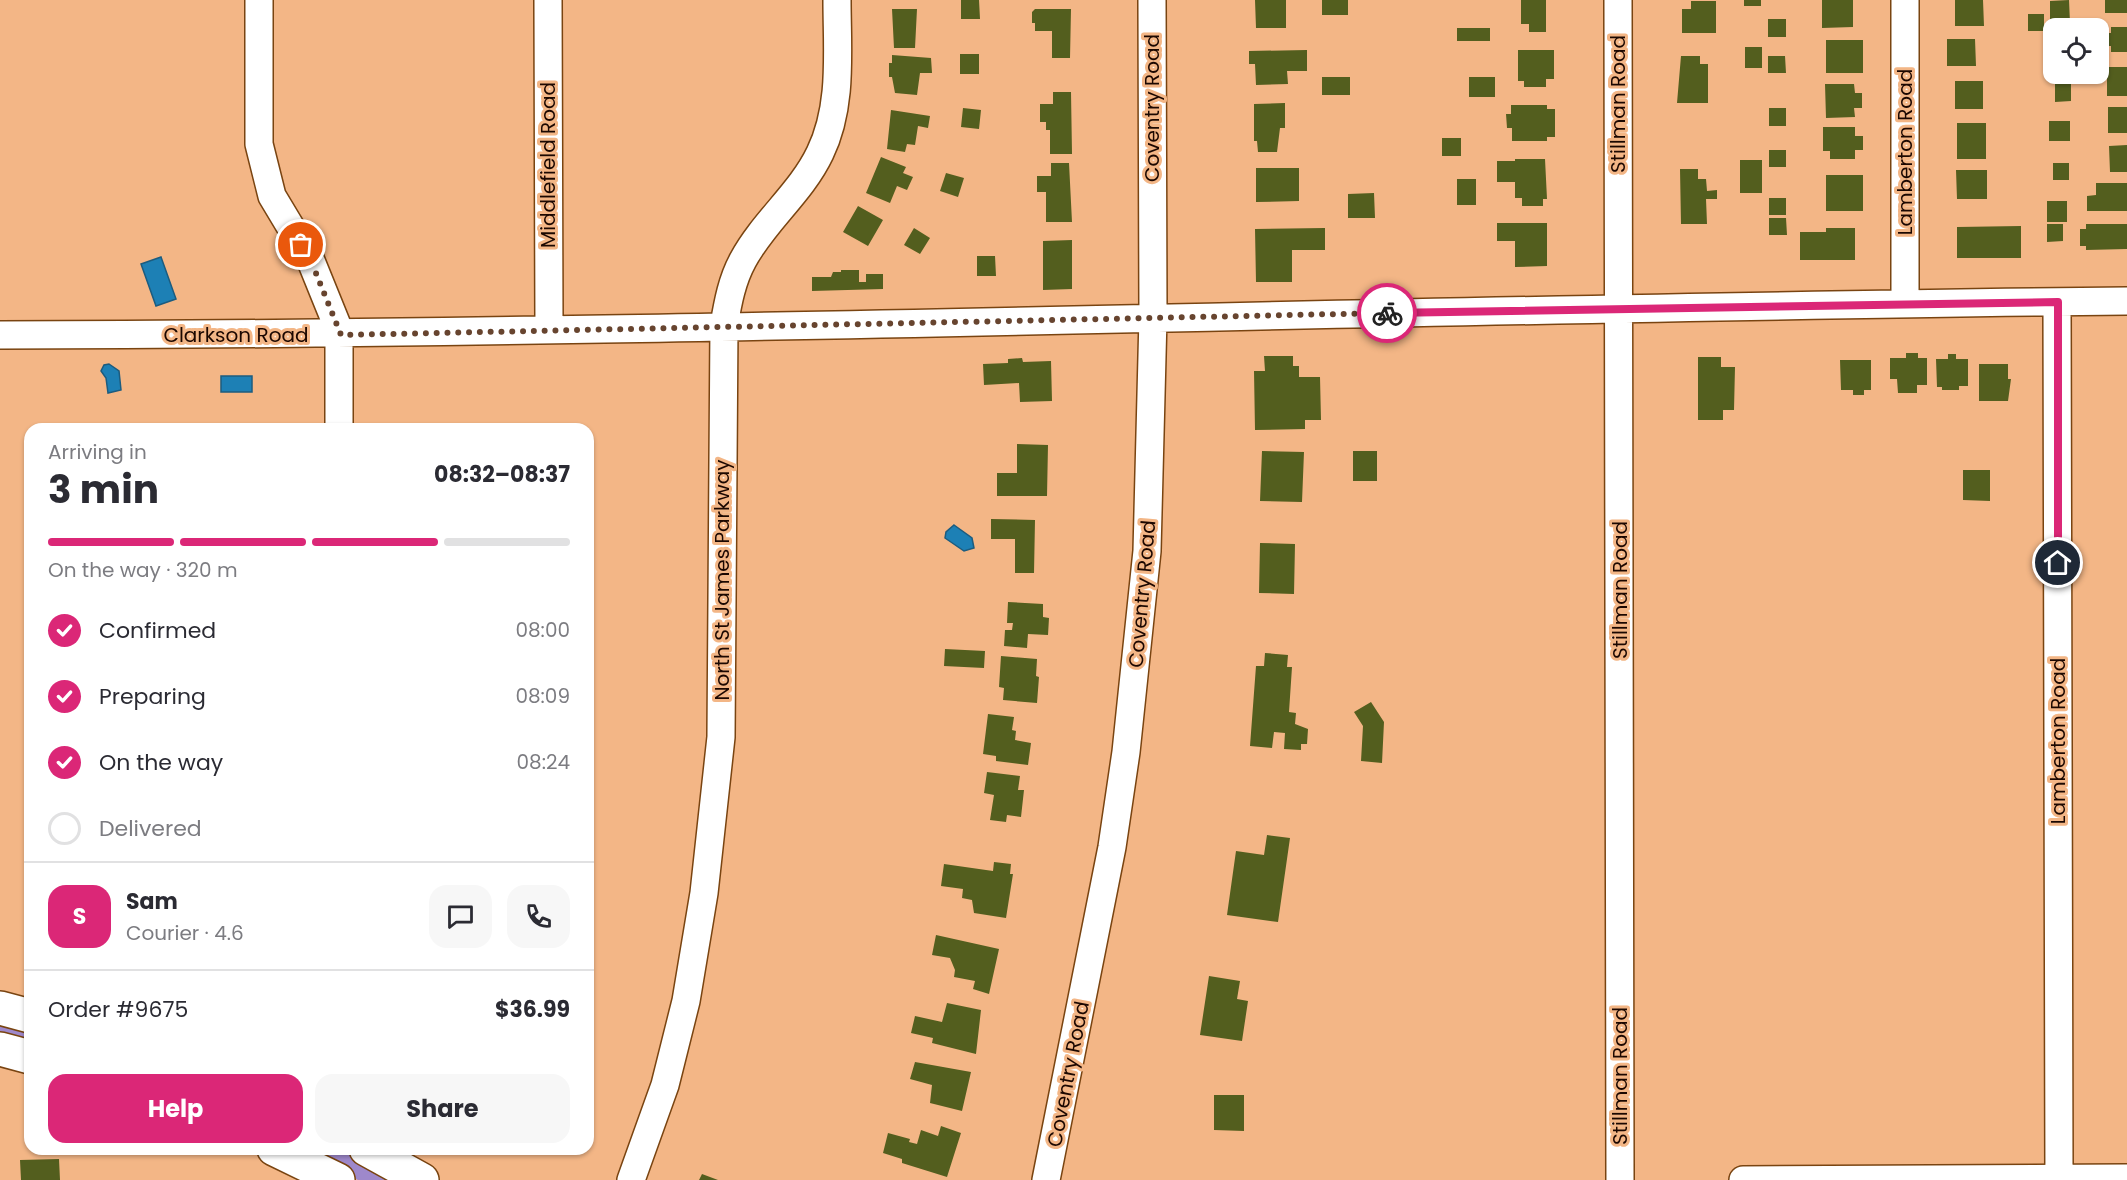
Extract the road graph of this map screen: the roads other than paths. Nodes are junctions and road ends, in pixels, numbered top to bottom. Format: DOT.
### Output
graph roads {
  1 [pos="259,0"];
  2 [pos="548,0"];
  3 [pos="837,0"];
  4 [pos="1152,0"];
  5 [pos="1618,0"];
  6 [pos="1905,0"];
  7 [pos="2127,301"];
  8 [pos="2058,302"];
  9 [pos="1905,304"];
  10 [pos="1619,310"];
  11 [pos="1153,317"];
  12 [pos="724,325"];
  13 [pos="549,329"];
  14 [pos="0,335"];
  15 [pos="341,335"];
  16 [pos="339,423"];
  17 [pos="0,1008"];
  18 [pos="24,1014"];
  19 [pos="0,1049"];
  20 [pos="24,1056"];
  21 [pos="286,1155"];
  22 [pos="377,1155"];
  23 [pos="2127,1178"];
  24 [pos="2059,1179"];
  25 [pos="338,1180"];
  26 [pos="422,1180"];
  27 [pos="631,1180"];
  28 [pos="1046,1180"];
  29 [pos="1620,1180"];
  30 [pos="1743,1180"];
  1 -- 15 [label="street"];
  2 -- 13 [label="street, Middlefield Road"];
  3 -- 12 [label="street, North St James Parkway"];
  4 -- 11 [label="street, Coventry Road"];
  5 -- 10 [label="street, Stillman Road"];
  6 -- 9 [label="street, Lamberton Road"];
  7 -- 8 [label="street, Clarkson Road"];
  8 -- 9 [label="street, Clarkson Road"];
  8 -- 24 [label="street, Lamberton Road"];
  9 -- 10 [label="street, Clarkson Road"];
  10 -- 11 [label="street, Clarkson Road"];
  10 -- 29 [label="street, Stillman Road"];
  11 -- 12 [label="street, Clarkson Road"];
  11 -- 28 [label="street, Coventry Road"];
  12 -- 13 [label="street, Clarkson Road"];
  12 -- 27 [label="street, North St James Parkway"];
  13 -- 15 [label="street, Clarkson Road"];
  14 -- 15 [label="street, Clarkson Road"];
  15 -- 16 [label="street"];
  17 -- 18 [label="main road"];
  19 -- 20 [label="main road"];
  21 -- 25 [label="main road"];
  22 -- 26 [label="main road"];
  23 -- 24 [label="street"];
  24 -- 30 [label="street"];
}
